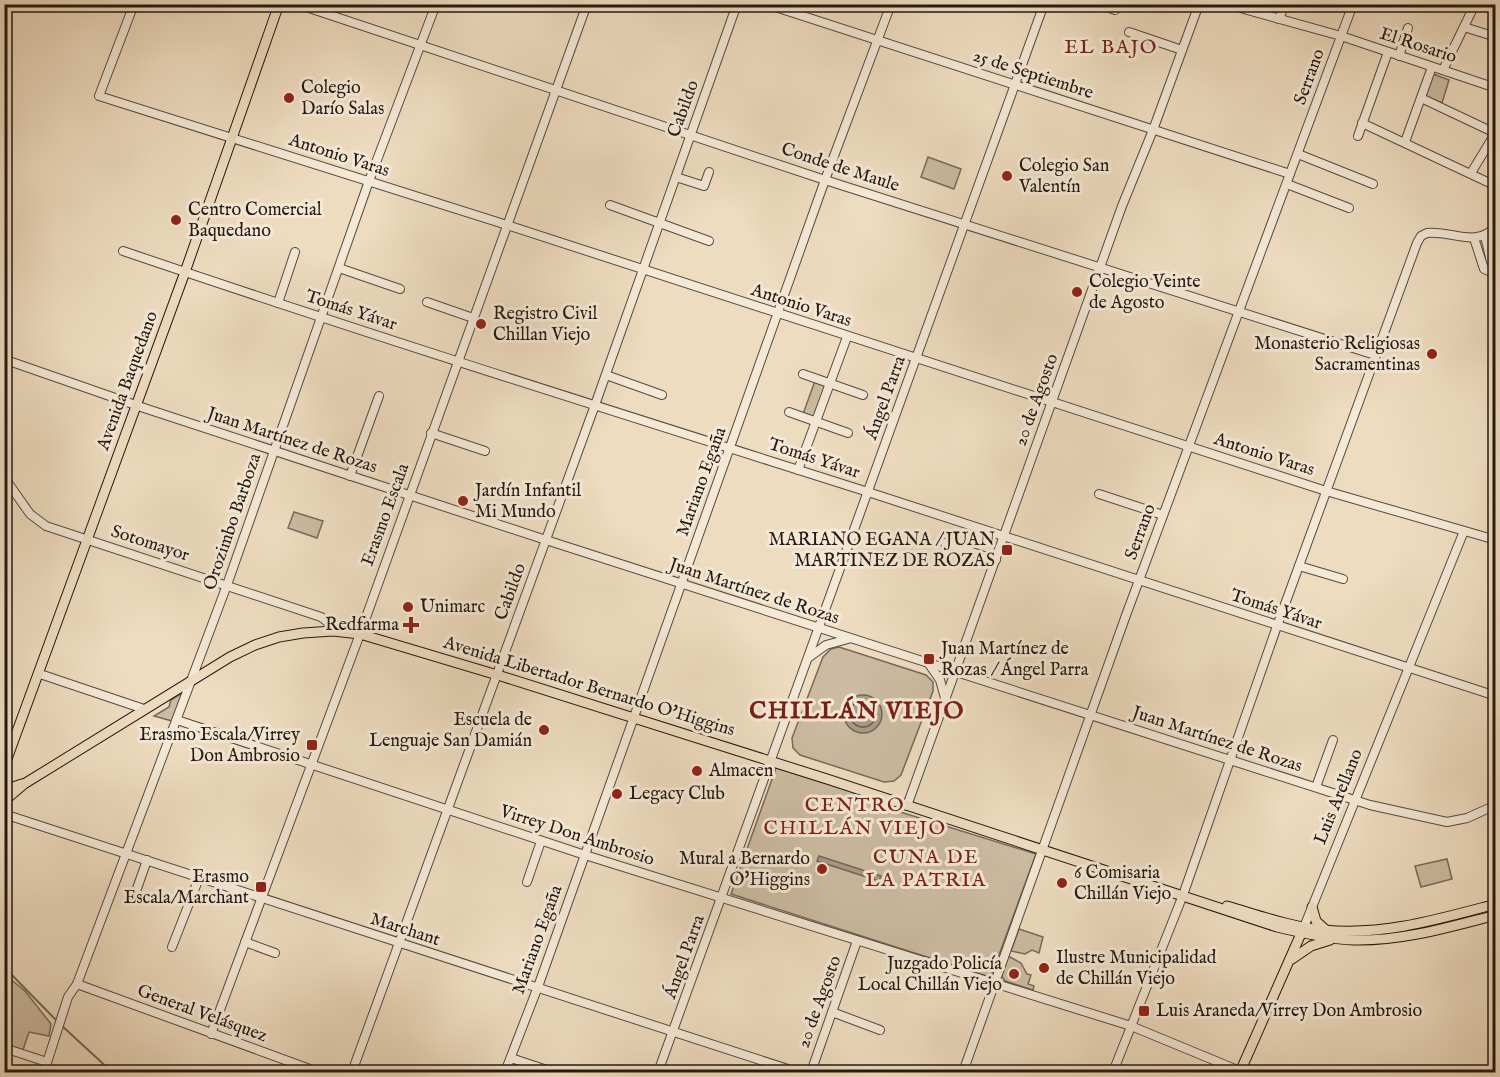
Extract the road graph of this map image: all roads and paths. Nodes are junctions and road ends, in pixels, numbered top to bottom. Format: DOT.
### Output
graph roads {
  1 [pos="134,4"];
  2 [pos="279,4"];
  3 [pos="297,4"];
  4 [pos="436,4"];
  5 [pos="587,4"];
  6 [pos="737,4"];
  7 [pos="766,4"];
  8 [pos="891,4"];
  9 [pos="1044,4"];
  10 [pos="1099,4"];
  11 [pos="1199,4"];
  12 [pos="1226,4"];
  13 [pos="1285,4"];
  14 [pos="1353,4"];
  15 [pos="1475,4"];
  16 [pos="1116,10"];
  17 [pos="1280,19"];
  18 [pos="1464,27"];
  19 [pos="1408,28"];
  20 [pos="1129,32"];
  21 [pos="1341,36"];
  22 [pos="1496,37"];
  23 [pos="878,41"];
  24 [pos="421,45"];
  25 [pos="1182,50"];
  26 [pos="1388,52"];
  27 [pos="1399,56"];
  28 [pos="1432,67"];
  29 [pos="1443,70"];
  30 [pos="1015,85"];
  31 [pos="1496,88"];
  32 [pos="556,91"];
  33 [pos="1421,98"];
  34 [pos="1362,123"];
  35 [pos="1152,130"];
  36 [pos="1495,133"];
  37 [pos="691,136"];
  38 [pos="1358,136"];
  39 [pos="233,138"];
  40 [pos="1405,142"];
  41 [pos="1298,154"];
  42 [pos="709,172"];
  43 [pos="1471,173"];
  44 [pos="1290,174"];
  45 [pos="676,177"];
  46 [pos="825,180"];
  47 [pos="369,181"];
  48 [pos="1287,184"];
  49 [pos="1373,184"];
  50 [pos="1496,186"];
  51 [pos="610,205"];
  52 [pos="1349,208"];
  53 [pos="660,223"];
  54 [pos="965,224"];
  55 [pos="507,225"];
  56 [pos="1496,226"];
  57 [pos="1485,236"];
  58 [pos="1474,238"];
  59 [pos="710,241"];
  60 [pos="123,251"];
  61 [pos="295,252"];
  62 [pos="1100,267"];
  63 [pos="339,268"];
  64 [pos="643,270"];
  65 [pos="185,272"];
  66 [pos="1492,273"];
  67 [pos="400,289"];
  68 [pos="427,302"];
  69 [pos="278,303"];
  70 [pos="1238,311"];
  71 [pos="778,314"];
  72 [pos="322,317"];
  73 [pos="473,318"];
  74 [pos="847,336"];
  75 [pos="1376,355"];
  76 [pos="916,359"];
  77 [pos="6,360"];
  78 [pos="457,361"];
  79 [pos="803,374"];
  80 [pos="606,375"];
  81 [pos="830,384"];
  82 [pos="662,395"];
  83 [pos="863,395"];
  84 [pos="379,396"];
  85 [pos="1053,402"];
  86 [pos="137,405"];
  87 [pos="595,405"];
  88 [pos="789,412"];
  89 [pos="816,421"];
  90 [pos="848,432"];
  91 [pos="431,433"];
  92 [pos="1188,446"];
  93 [pos="730,448"];
  94 [pos="274,451"];
  95 [pos="485,451"];
  96 [pos="798,470"];
  97 [pos="350,476"];
  98 [pos="4,477"];
  99 [pos="1326,491"];
  100 [pos="868,492"];
  101 [pos="1099,494"];
  102 [pos="408,495"];
  103 [pos="1163,515"];
  104 [pos="1464,531"];
  105 [pos="1004,536"];
  106 [pos="88,540"];
  107 [pos="546,540"];
  108 [pos="1496,540"];
  109 [pos="945,543"];
  110 [pos="996,560"];
  111 [pos="1299,566"];
  112 [pos="1343,579"];
  113 [pos="1139,581"];
  114 [pos="681,584"];
  115 [pos="227,585"];
  116 [pos="1277,626"];
  117 [pos="818,629"];
  118 [pos="333,631"];
  119 [pos="360,634"];
  120 [pos="849,638"];
  121 [pos="807,659"];
  122 [pos="928,663"];
  123 [pos="1407,668"];
  124 [pos="956,671"];
  125 [pos="40,674"];
  126 [pos="496,675"];
  127 [pos="191,682"];
  128 [pos="1496,696"];
  129 [pos="945,700"];
  130 [pos="144,709"];
  131 [pos="1092,715"];
  132 [pos="634,718"];
  133 [pos="177,720"];
  134 [pos="1333,740"];
  135 [pos="1230,759"];
  136 [pos="771,761"];
  137 [pos="310,764"];
  138 [pos="4,767"];
  139 [pos="24,784"];
  140 [pos="1316,787"];
  141 [pos="4,790"];
  142 [pos="4,801"];
  143 [pos="1356,801"];
  144 [pos="1496,805"];
  145 [pos="907,806"];
  146 [pos="448,810"];
  147 [pos="4,814"];
  148 [pos="542,841"];
  149 [pos="1043,850"];
  150 [pos="126,853"];
  151 [pos="585,855"];
  152 [pos="147,860"];
  153 [pos="199,878"];
  154 [pos="527,882"];
  155 [pos="1183,895"];
  156 [pos="134,897"];
  157 [pos="262,899"];
  158 [pos="722,899"];
  159 [pos="1496,904"];
  160 [pos="1312,907"];
  161 [pos="1496,915"];
  162 [pos="1302,930"];
  163 [pos="1326,930"];
  164 [pos="1341,939"];
  165 [pos="858,941"];
  166 [pos="245,942"];
  167 [pos="400,944"];
  168 [pos="172,947"];
  169 [pos="275,953"];
  170 [pos="1290,961"];
  171 [pos="76,984"];
  172 [pos="995,984"];
  173 [pos="537,988"];
  174 [pos="832,1012"];
  175 [pos="1131,1026"];
  176 [pos="880,1029"];
  177 [pos="673,1032"];
  178 [pos="210,1034"];
  179 [pos="4,1048"];
  180 [pos="511,1058"];
  181 [pos="47,1062"];
  182 [pos="44,1072"];
  183 [pos="318,1072"];
  184 [pos="352,1072"];
  185 [pos="505,1072"];
  186 [pos="553,1072"];
  187 [pos="658,1072"];
  188 [pos="797,1072"];
  189 [pos="811,1072"];
  190 [pos="963,1072"];
  191 [pos="1113,1072"];
  192 [pos="1240,1072"];
  1 -- 39 [label="street, Antonio Varas"];
  2 -- 39 [label="main road, Avenida Baquedano"];
  3 -- 24 [label="street, Conde de Maule"];
  4 -- 24 [label="street, Orozimbo Barboza"];
  5 -- 32 [label="street, Erasmo Escala"];
  6 -- 37 [label="street, Cabildo"];
  7 -- 23 [label="street, 25 de Septiembre"];
  8 -- 23 [label="street, Mariano Egaña"];
  9 -- 30 [label="street, Ángel Parra"];
  10 -- 16 [label="street"];
  11 -- 25 [label="street, 20 de Agosto"];
  12 -- 17 [label="street, El Rosario"];
  13 -- 17 [label="street"];
  14 -- 21 [label="street, Serrano"];
  15 -- 18 [label="street"];
  17 -- 21 [label="street, El Rosario"];
  18 -- 22 [label="street"];
  18 -- 29 [label="street"];
  19 -- 27 [label="street"];
  20 -- 25 [label="street"];
  21 -- 26 [label="street, El Rosario"];
  21 -- 41 [label="street, Serrano"];
  23 -- 30 [label="street, 25 de Septiembre"];
  23 -- 46 [label="street, Mariano Egaña"];
  24 -- 32 [label="street, Conde de Maule"];
  24 -- 47 [label="street, Orozimbo Barboza"];
  25 -- 35 [label="street, 20 de Agosto"];
  26 -- 27 [label="street, El Rosario"];
  26 -- 34 [label="street"];
  27 -- 28 [label="street, El Rosario"];
  28 -- 29 [label="street, El Rosario"];
  28 -- 33 [label="street"];
  29 -- 31 [label="street, El Rosario"];
  30 -- 35 [label="street, 25 de Septiembre"];
  30 -- 54 [label="street, Ángel Parra"];
  32 -- 37 [label="street, Conde de Maule"];
  32 -- 55 [label="street, Erasmo Escala"];
  33 -- 36 [label="street"];
  33 -- 40 [label="street"];
  34 -- 38 [label="street"];
  34 -- 40 [label="street"];
  35 -- 44 [label="street, 25 de Septiembre"];
  35 -- 62 [label="street, 20 de Agosto"];
  36 -- 43 [label="street"];
  37 -- 45 [label="street, Cabildo"];
  37 -- 46 [label="street, Conde de Maule"];
  39 -- 47 [label="street, Antonio Varas"];
  39 -- 65 [label="main road, Avenida Baquedano"];
  40 -- 43 [label="street"];
  41 -- 44 [label="street, Serrano"];
  41 -- 49 [label="street"];
  42 -- 45 [label="street"];
  43 -- 50 [label="street"];
  44 -- 48 [label="street, Serrano"];
  45 -- 53 [label="street, Cabildo"];
  46 -- 54 [label="street, Conde de Maule"];
  46 -- 71 [label="street, Mariano Egaña"];
  47 -- 55 [label="street, Antonio Varas"];
  47 -- 63 [label="street, Orozimbo Barboza"];
  48 -- 52 [label="street"];
  48 -- 70 [label="street, Serrano"];
  51 -- 53 [label="street"];
  53 -- 59 [label="street"];
  53 -- 64 [label="street, Cabildo"];
  54 -- 62 [label="street, Conde de Maule"];
  54 -- 76 [label="street, Ángel Parra"];
  55 -- 64 [label="street, Antonio Varas"];
  55 -- 73 [label="street, Erasmo Escala"];
  56 -- 57 [label="street"];
  57 -- 58 [label="street"];
  57 -- 66 [label="street"];
  58 -- 66 [label="street"];
  58 -- 75 [label="street"];
  60 -- 65 [label="street, Tomás Yávar"];
  61 -- 69 [label="street"];
  62 -- 70 [label="street, Conde de Maule"];
  62 -- 85 [label="street, 20 de Agosto"];
  63 -- 67 [label="street"];
  63 -- 72 [label="street, Orozimbo Barboza"];
  64 -- 71 [label="street, Antonio Varas"];
  64 -- 80 [label="street, Cabildo"];
  65 -- 69 [label="street, Tomás Yávar"];
  65 -- 86 [label="main road, Avenida Baquedano"];
  68 -- 73 [label="street"];
  69 -- 72 [label="street, Tomás Yávar"];
  70 -- 75 [label="street, Conde de Maule"];
  70 -- 92 [label="street, Serrano"];
  71 -- 74 [label="street, Antonio Varas"];
  71 -- 93 [label="street, Mariano Egaña"];
  72 -- 78 [label="street, Tomás Yávar"];
  72 -- 94 [label="street, Orozimbo Barboza"];
  73 -- 78 [label="street, Erasmo Escala"];
  74 -- 76 [label="street, Antonio Varas"];
  74 -- 81 [label="street"];
  75 -- 99 [label="street"];
  76 -- 85 [label="street, Antonio Varas"];
  76 -- 100 [label="street, Ángel Parra"];
  77 -- 86 [label="street, Juan Martínez de Rozas"];
  78 -- 87 [label="street, Tomás Yávar"];
  78 -- 91 [label="street, Erasmo Escala"];
  79 -- 81 [label="street"];
  80 -- 82 [label="street"];
  80 -- 87 [label="street, Cabildo"];
  81 -- 83 [label="street"];
  81 -- 89 [label="street"];
  84 -- 97 [label="street"];
  85 -- 92 [label="street, Antonio Varas"];
  85 -- 105 [label="street, 20 de Agosto"];
  86 -- 94 [label="street, Juan Martínez de Rozas"];
  86 -- 106 [label="main road, Avenida Baquedano"];
  87 -- 93 [label="street, Tomás Yávar"];
  87 -- 107 [label="street, Cabildo"];
  88 -- 89 [label="street"];
  89 -- 90 [label="street"];
  89 -- 96 [label="street"];
  91 -- 95 [label="street"];
  91 -- 102 [label="street, Erasmo Escala"];
  92 -- 99 [label="street, Antonio Varas"];
  92 -- 103 [label="street, Serrano"];
  93 -- 96 [label="street, Tomás Yávar"];
  93 -- 114 [label="street, Mariano Egaña"];
  94 -- 97 [label="street, Juan Martínez de Rozas"];
  94 -- 115 [label="street, Orozimbo Barboza"];
  96 -- 100 [label="street, Tomás Yávar"];
  97 -- 102 [label="street, Juan Martínez de Rozas"];
  98 -- 106 [label="street, Sotomayor"];
  99 -- 104 [label="street, Antonio Varas"];
  99 -- 111 [label="street"];
  100 -- 105 [label="street, Tomás Yávar"];
  100 -- 117 [label="street, Ángel Parra"];
  101 -- 103 [label="street"];
  102 -- 107 [label="street, Juan Martínez de Rozas"];
  102 -- 119 [label="street, Erasmo Escala"];
  103 -- 113 [label="street, Serrano"];
  104 -- 108 [label="street, Antonio Varas"];
  104 -- 123 [label="street, Luis Arellano"];
  105 -- 110 [label="street, 20 de Agosto"];
  105 -- 113 [label="street, Tomás Yávar"];
  106 -- 115 [label="street, Sotomayor"];
  106 -- 125 [label="main road, Avenida Baquedano"];
  107 -- 114 [label="street, Juan Martínez de Rozas"];
  107 -- 126 [label="street, Cabildo"];
  109 -- 110 [label="street"];
  110 -- 124 [label="street, 20 de Agosto"];
  111 -- 112 [label="street"];
  111 -- 116 [label="street"];
  113 -- 116 [label="street, Tomás Yávar"];
  113 -- 131 [label="street, Serrano"];
  114 -- 117 [label="street, Juan Martínez de Rozas"];
  114 -- 132 [label="street, Mariano Egaña"];
  115 -- 118 [label="street, Sotomayor"];
  115 -- 127 [label="street, Orozimbo Barboza"];
  116 -- 123 [label="street, Tomás Yávar"];
  116 -- 135 [label="street"];
  117 -- 120 [label="street, Juan Martínez de Rozas"];
  117 -- 121 [label="street, Ángel Parra"];
  118 -- 119 [label="main road, Avenida Libertador Bernardo O'Higgins"];
  118 -- 127 [label="main road, Avenida Libertador Bernardo O'Higgins"];
  119 -- 126 [label="main road, Avenida Libertador Bernardo O'Higgins"];
  119 -- 137 [label="street, Erasmo Escala"];
  120 -- 121 [label="street"];
  120 -- 122 [label="street, Juan Martínez de Rozas"];
  121 -- 136 [label="street, Ángel Parra"];
  122 -- 124 [label="street, Juan Martínez de Rozas"];
  122 -- 129 [label="street"];
  123 -- 128 [label="street, Tomás Yávar"];
  123 -- 143 [label="street, Luis Arellano"];
  124 -- 129 [label="street, 20 de Agosto"];
  124 -- 131 [label="street, Juan Martínez de Rozas"];
  125 -- 130 [label="street"];
  125 -- 138 [label="main road, Avenida Baquedano"];
  126 -- 132 [label="main road, Avenida Libertador Bernardo O'Higgins"];
  126 -- 146 [label="street, Cabildo"];
  127 -- 130 [label="main road, Avenida Libertador Bernardo O'Higgins"];
  127 -- 133 [label="street, Orozimbo Barboza"];
  129 -- 145 [label="street, 20 de Agosto"];
  130 -- 139 [label="main road, Avenida Libertador Bernardo O'Higgins"];
  131 -- 135 [label="street, Juan Martínez de Rozas"];
  131 -- 149 [label="street, Serrano"];
  132 -- 136 [label="main road, Avenida Libertador Bernardo O'Higgins"];
  132 -- 151 [label="street, Mariano Egaña"];
  133 -- 137 [label="street, Virrey Don Ambrosio"];
  133 -- 150 [label="street, Orozimbo Barboza"];
  134 -- 140 [label="street"];
  135 -- 140 [label="street, Juan Martínez de Rozas"];
  135 -- 155 [label="street"];
  136 -- 145 [label="main road, Avenida Libertador Bernardo O'Higgins"];
  136 -- 158 [label="street, Ángel Parra"];
  137 -- 146 [label="street, Virrey Don Ambrosio"];
  137 -- 157 [label="street, Erasmo Escala"];
  139 -- 141 [label="main road, Avenida Libertador Bernardo O'Higgins"];
  139 -- 142 [label="main road, Avenida Libertador Bernardo O'Higgins"];
  140 -- 143 [label="street, Juan Martínez de Rozas"];
  143 -- 144 [label="street, Juan Martínez de Rozas"];
  143 -- 160 [label="street, Luis Arellano"];
  145 -- 149 [label="main road, Avenida Libertador Bernardo O'Higgins"];
  146 -- 148 [label="street, Virrey Don Ambrosio"];
  146 -- 167 [label="street, Cabildo"];
  147 -- 150 [label="street, Marchant"];
  148 -- 151 [label="street, Virrey Don Ambrosio"];
  148 -- 154 [label="street"];
  149 -- 155 [label="main road, Avenida Libertador Bernardo O'Higgins"];
  149 -- 172 [label="street, Serrano"];
  150 -- 152 [label="street, Marchant"];
  150 -- 171 [label="street, Orozimbo Barboza"];
  151 -- 158 [label="street, Virrey Don Ambrosio"];
  151 -- 173 [label="street, Mariano Egaña"];
  152 -- 153 [label="street, Marchant"];
  152 -- 156 [label="street"];
  153 -- 157 [label="street, Marchant"];
  153 -- 168 [label="street"];
  155 -- 162 [label="main road, Avenida Libertador Bernardo O'Higgins"];
  155 -- 175 [label="street"];
  157 -- 166 [label="street, Erasmo Escala"];
  157 -- 167 [label="street, Marchant"];
  158 -- 165 [label="street, Virrey Don Ambrosio"];
  158 -- 177 [label="street, Ángel Parra"];
  159 -- 163 [label="main road, Avenida Libertador Bernardo O'Higgins"];
  160 -- 162 [label="street, Luis Arellano"];
  160 -- 163 [label="main road"];
  161 -- 164 [label="main road, Avenida Libertador Bernardo O'Higgins"];
  162 -- 163 [label="main road, Avenida Libertador Bernardo O'Higgins"];
  162 -- 164 [label="main road, Avenida Libertador Bernardo O'Higgins"];
  162 -- 170 [label="main road, Luis Arellano"];
  164 -- 170 [label="main road"];
  165 -- 172 [label="street, Virrey Don Ambrosio"];
  165 -- 174 [label="street, 20 de Agosto"];
  166 -- 169 [label="street"];
  166 -- 178 [label="street, Erasmo Escala"];
  167 -- 173 [label="street, Marchant"];
  167 -- 184 [label="street, Cabildo"];
  170 -- 192 [label="main road, Luis Arellano"];
  171 -- 178 [label="street, General Velásquez"];
  171 -- 181 [label="street, Orozimbo Barboza"];
  172 -- 175 [label="street, Virrey Don Ambrosio"];
  172 -- 190 [label="street, Serrano"];
  173 -- 177 [label="street, Marchant"];
  173 -- 180 [label="street, Mariano Egaña"];
  174 -- 176 [label="street"];
  174 -- 189 [label="street, 20 de Agosto"];
  175 -- 191 [label="street"];
  175 -- 192 [label="street, Virrey Don Ambrosio"];
  177 -- 187 [label="street, Ángel Parra"];
  177 -- 188 [label="street, Marchant"];
  178 -- 183 [label="street, General Velásquez"];
  179 -- 181 [label="street"];
  180 -- 185 [label="street, Mariano Egaña"];
  180 -- 186 [label="street"];
  181 -- 182 [label="street, Orozimbo Barboza"];
}
